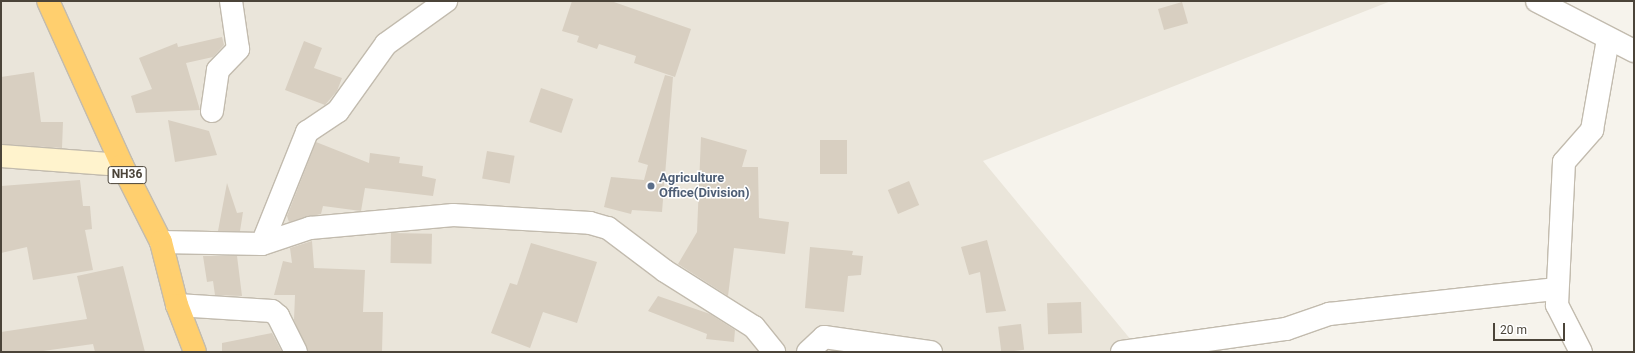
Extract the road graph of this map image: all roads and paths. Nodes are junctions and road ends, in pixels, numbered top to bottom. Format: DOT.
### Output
graph roads {
  1 [pos="48,1"];
  2 [pos="231,1"];
  3 [pos="446,1"];
  4 [pos="1537,1"];
  5 [pos="1608,39"];
  6 [pos="1634,51"];
  7 [pos="212,111"];
  8 [pos="1,156"];
  9 [pos="122,165"];
  10 [pos="161,242"];
  11 [pos="262,244"];
  12 [pos="1558,289"];
  13 [pos="177,305"];
  14 [pos="196,352"];
  15 [pos="296,352"];
  16 [pos="774,352"];
  17 [pos="808,352"];
  18 [pos="931,352"];
  19 [pos="1122,352"];
  20 [pos="1581,352"];
  1 -- 9 [label="highway, NH36"];
  2 -- 7 [label="street"];
  3 -- 11 [label="street"];
  4 -- 5 [label="street"];
  5 -- 6 [label="street"];
  5 -- 12 [label="street"];
  8 -- 9 [label="street"];
  9 -- 10 [label="highway, NH36"];
  10 -- 11 [label="street"];
  10 -- 13 [label="highway, NH36"];
  11 -- 16 [label="street"];
  12 -- 19 [label="street"];
  12 -- 20 [label="street"];
  13 -- 14 [label="highway, NH36"];
  13 -- 15 [label="street"];
  17 -- 18 [label="street"];
}
